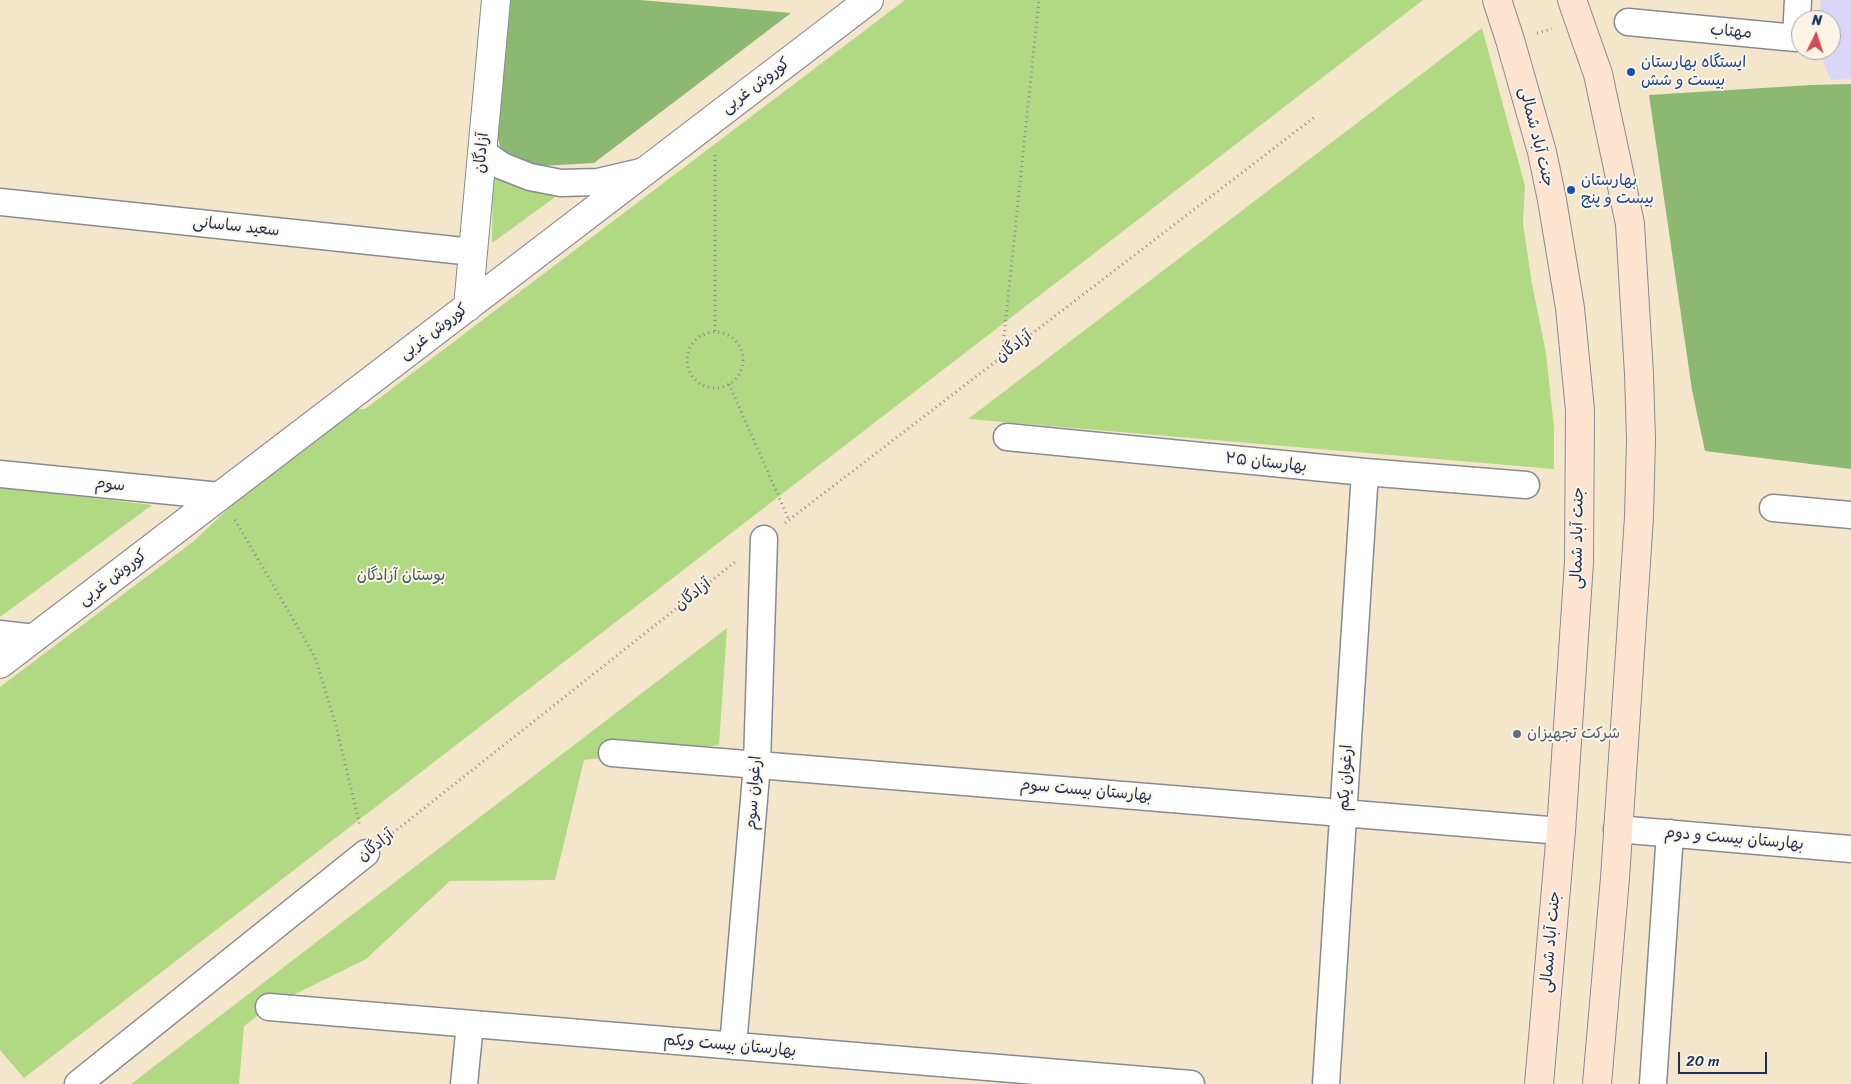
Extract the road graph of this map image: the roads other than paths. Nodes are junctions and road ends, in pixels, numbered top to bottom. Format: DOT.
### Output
graph roads {
  1 [pos="496,0"];
  2 [pos="869,0"];
  3 [pos="1497,0"];
  4 [pos="1798,0"];
  5 [pos="1576,11"];
  6 [pos="1628,22"];
  7 [pos="482,152"];
  8 [pos="645,171"];
  9 [pos="0,202"];
  10 [pos="473,252"];
  11 [pos="468,307"];
  12 [pos="1007,436"];
  13 [pos="1365,472"];
  14 [pos="0,474"];
  15 [pos="1526,485"];
  16 [pos="220,496"];
  17 [pos="1773,508"];
  18 [pos="1851,515"];
  19 [pos="764,539"];
  20 [pos="0,634"];
  21 [pos="35,638"];
  22 [pos="0,664"];
  23 [pos="612,753"];
  24 [pos="757,764"];
  25 [pos="1344,812"];
  26 [pos="1617,829"];
  27 [pos="1561,831"];
  28 [pos="1670,833"];
  29 [pos="1851,849"];
  30 [pos="366,854"];
  31 [pos="269,1007"];
  32 [pos="470,1024"];
  33 [pos="733,1046"];
  34 [pos="78,1084"];
  35 [pos="464,1084"];
  36 [pos="1191,1084"];
  37 [pos="1326,1084"];
  38 [pos="1538,1084"];
  39 [pos="1597,1084"];
  40 [pos="1652,1084"];
  1 -- 7 [label="street, آزادگان"];
  2 -- 8 [label="street, کوروش غربی"];
  3 -- 27 [label="main road, جنت آباد شمالی"];
  4 -- 6 [label="street, مهتاب"];
  5 -- 26 [label="main road"];
  7 -- 8 [label="street"];
  7 -- 10 [label="street, آزادگان"];
  8 -- 11 [label="street, کوروش غربی"];
  9 -- 10 [label="street, سعید ساسانی"];
  10 -- 11 [label="street, آزادگان"];
  11 -- 16 [label="street, کوروش غربی"];
  12 -- 13 [label="street, بهارستان ۲۵"];
  13 -- 15 [label="street, بهارستان ۲۵"];
  13 -- 25 [label="street, ارغوان یکم"];
  14 -- 16 [label="street, سوم"];
  16 -- 21 [label="street, کوروش غربی"];
  17 -- 18 [label="street"];
  19 -- 24 [label="street, ارغوان سوم"];
  20 -- 21 [label="street"];
  21 -- 22 [label="street, کوروش غربی"];
  23 -- 24 [label="street, بهارستان بیست سوم"];
  24 -- 25 [label="street, بهارستان بیست سوم"];
  24 -- 33 [label="street, ارغوان سوم"];
  25 -- 27 [label="street, بهارستان بیست سوم"];
  25 -- 37 [label="street, ارغوان یکم"];
  26 -- 28 [label="street, بهارستان بیست و دوم"];
  26 -- 39 [label="main road"];
  27 -- 38 [label="main road, جنت آباد شمالی"];
  28 -- 29 [label="street, بهارستان بیست و دوم"];
  28 -- 40 [label="street"];
  30 -- 34 [label="street, آزادگان"];
  31 -- 32 [label="street, بهارستان بیست ویکم"];
  32 -- 33 [label="street, بهارستان بیست ویکم"];
  32 -- 35 [label="street"];
  33 -- 36 [label="street, بهارستان بیست ویکم"];
}
